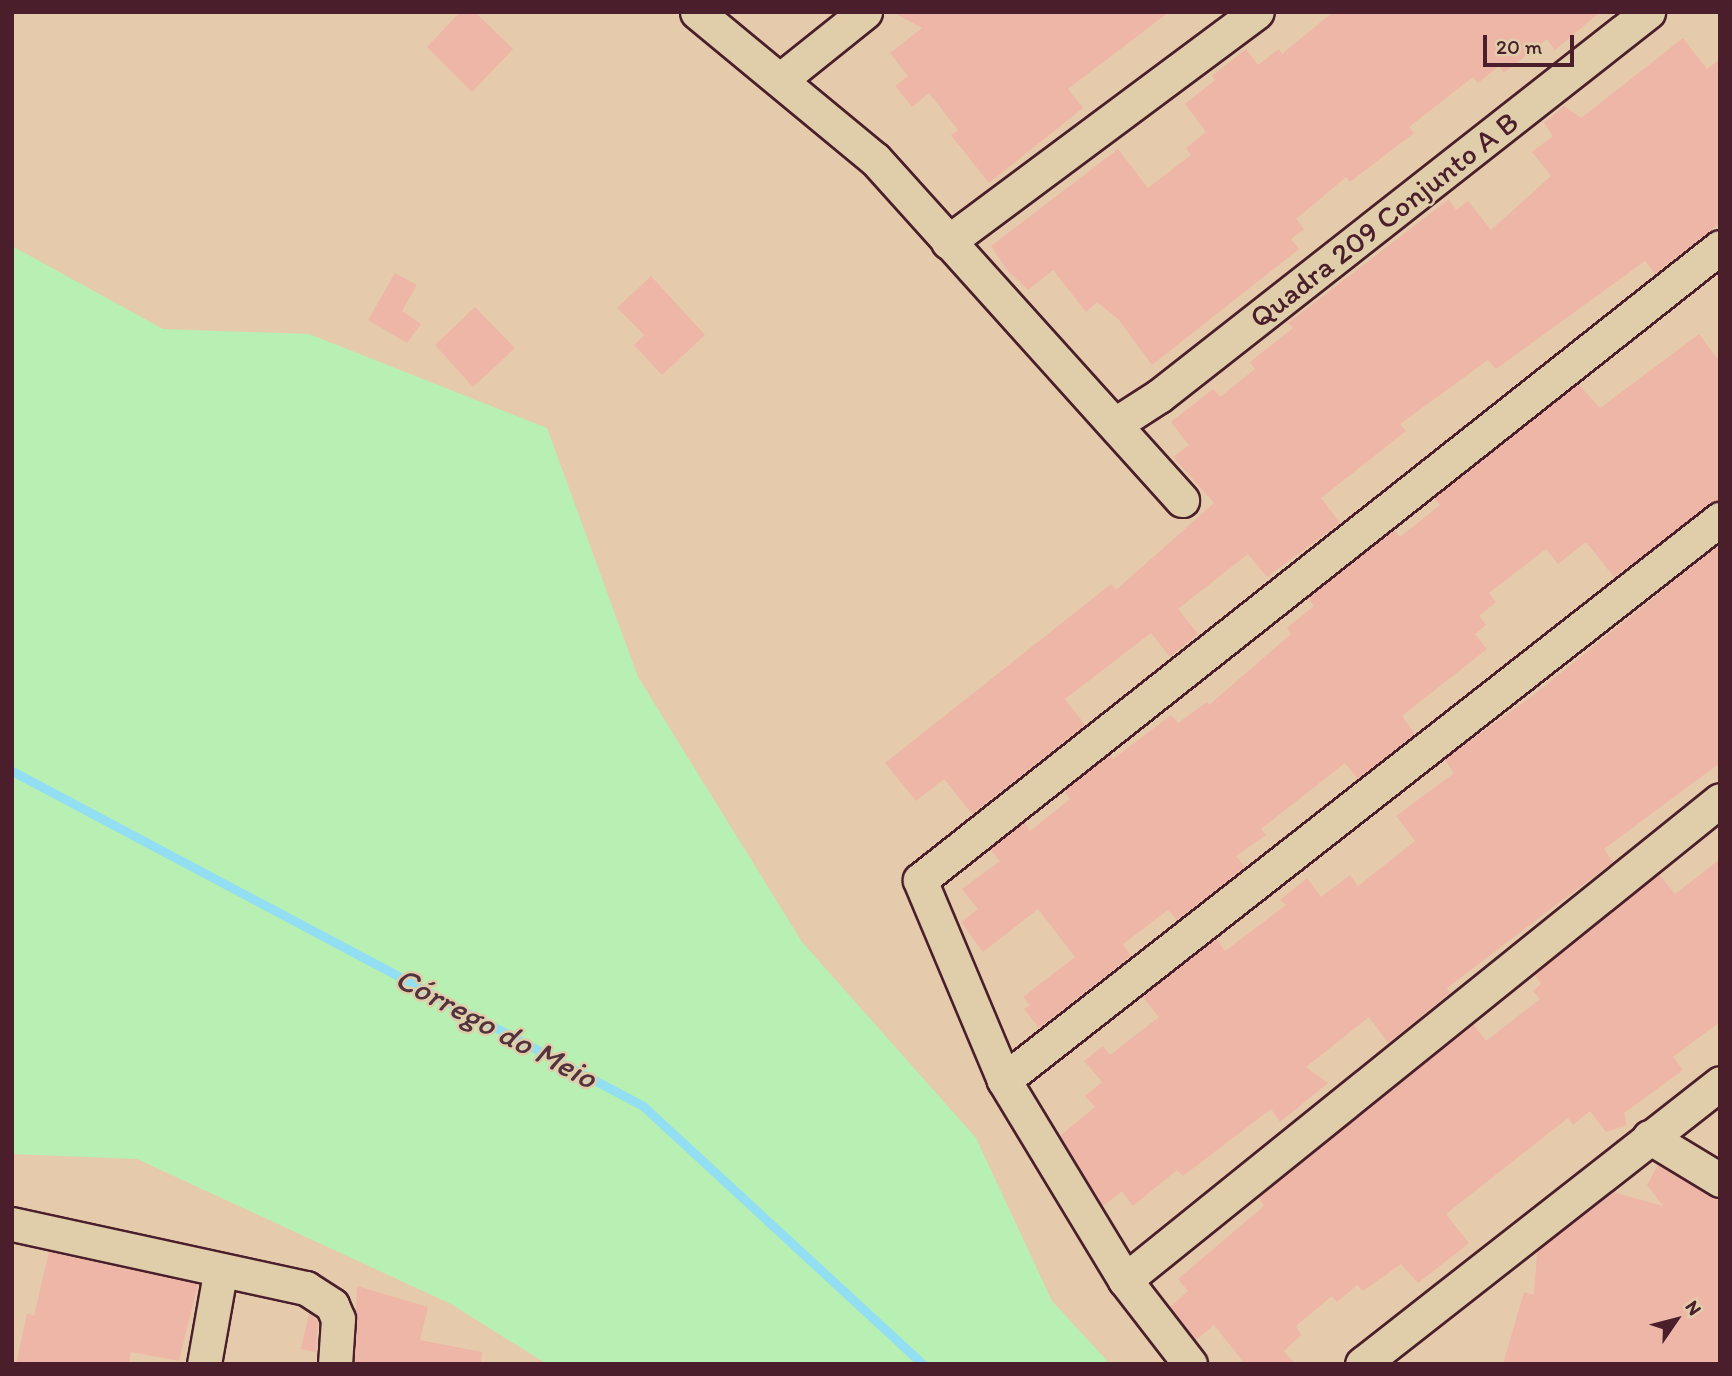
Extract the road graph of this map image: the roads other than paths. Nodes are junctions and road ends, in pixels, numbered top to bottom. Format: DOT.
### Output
graph roads {
  1 [pos="697,12"];
  2 [pos="865,12"];
  3 [pos="1257,12"];
  4 [pos="1648,12"];
  5 [pos="780,80"];
  6 [pos="948,242"];
  7 [pos="1720,247"];
  8 [pos="1117,423"];
  9 [pos="1182,500"];
  10 [pos="1720,519"];
  11 [pos="1720,800"];
  12 [pos="1004,1080"];
  13 [pos="1720,1083"];
  14 [pos="1649,1137"];
  15 [pos="1720,1180"];
  16 [pos="12,1224"];
  17 [pos="220,1273"];
  18 [pos="1125,1280"];
  19 [pos="204,1364"];
  20 [pos="335,1364"];
  21 [pos="1190,1364"];
  22 [pos="1362,1364"];
  1 -- 5 [label="street"];
  2 -- 5 [label="street"];
  3 -- 6 [label="street"];
  4 -- 8 [label="street, Quadra 209 Conjunto A B"];
  5 -- 6 [label="street"];
  6 -- 8 [label="street"];
  7 -- 12 [label="street"];
  8 -- 9 [label="street"];
  10 -- 12 [label="street"];
  11 -- 18 [label="street"];
  12 -- 18 [label="street"];
  13 -- 14 [label="street"];
  14 -- 15 [label="street"];
  14 -- 22 [label="street"];
  16 -- 17 [label="street"];
  17 -- 19 [label="street"];
  17 -- 20 [label="street"];
  18 -- 21 [label="street"];
}
